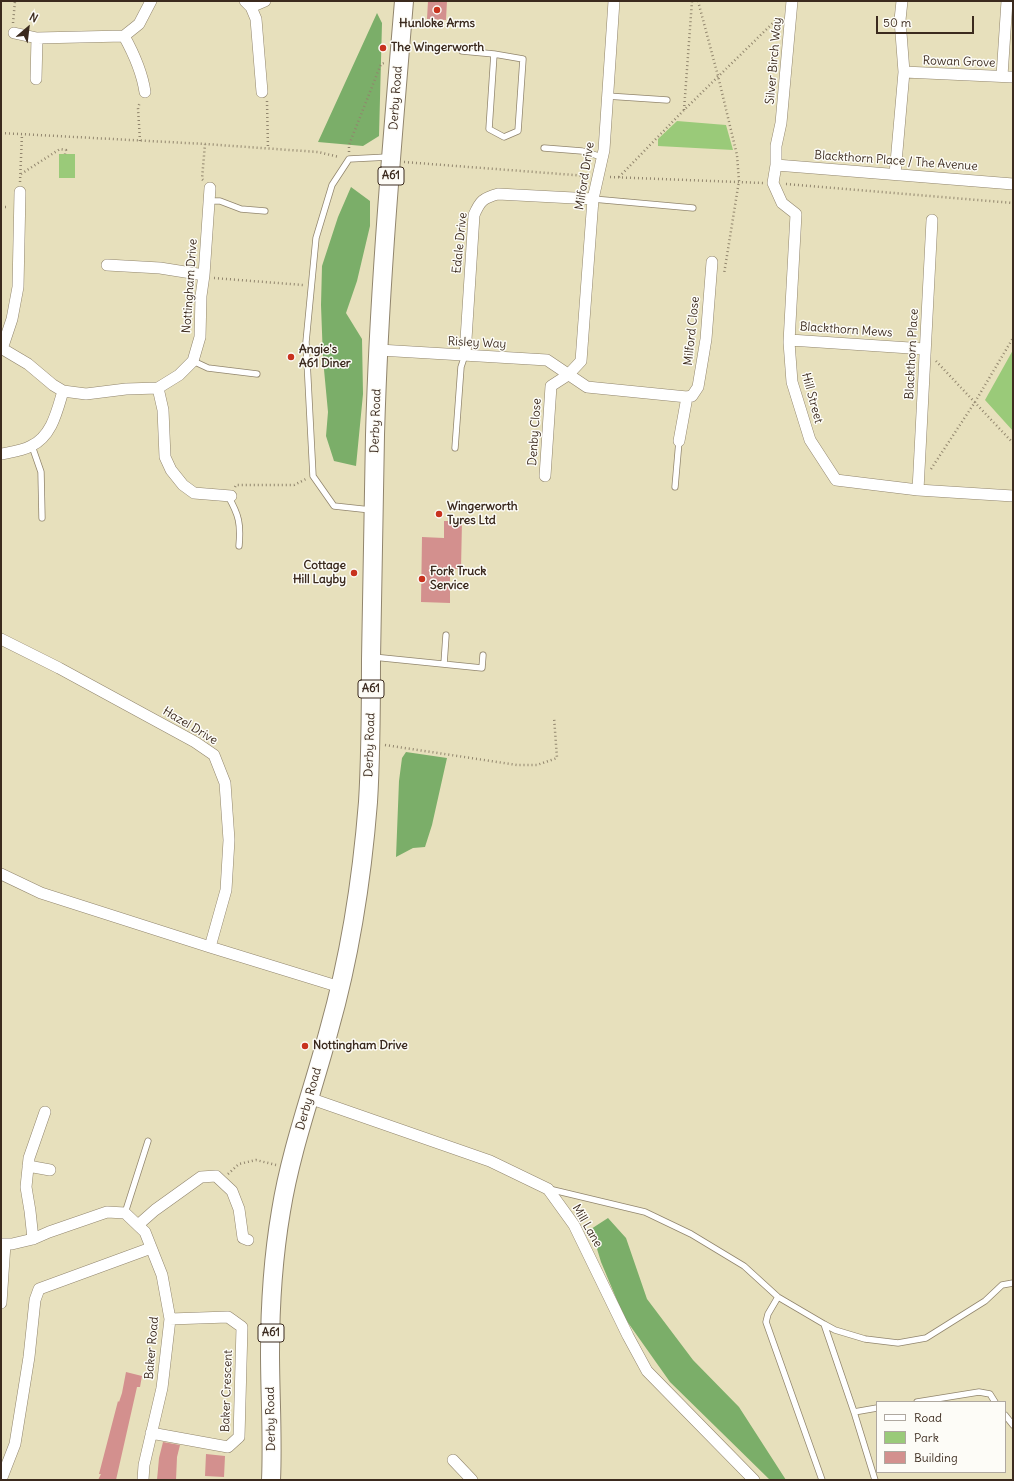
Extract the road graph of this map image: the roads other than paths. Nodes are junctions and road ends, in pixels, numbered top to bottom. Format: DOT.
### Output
graph roads {
  1 [pos="151,1"];
  2 [pos="265,1"];
  3 [pos="404,1"];
  4 [pos="614,1"];
  5 [pos="902,1"];
  6 [pos="1007,1"];
  7 [pos="792,3"];
  8 [pos="248,4"];
  9 [pos="14,33"];
  10 [pos="124,36"];
  11 [pos="37,38"];
  12 [pos="462,51"];
  13 [pos="494,54"];
  14 [pos="904,72"];
  15 [pos="1007,77"];
  16 [pos="36,79"];
  17 [pos="145,92"];
  18 [pos="262,92"];
  19 [pos="607,96"];
  20 [pos="667,100"];
  21 [pos="544,148"];
  22 [pos="602,157"];
  23 [pos="392,159"];
  24 [pos="776,165"];
  25 [pos="895,174"];
  26 [pos="1013,184"];
  27 [pos="210,188"];
  28 [pos="20,192"];
  29 [pos="593,199"];
  30 [pos="209,201"];
  31 [pos="693,208"];
  32 [pos="265,210"];
  33 [pos="932,220"];
  34 [pos="712,262"];
  35 [pos="107,265"];
  36 [pos="204,276"];
  37 [pos="790,340"];
  38 [pos="2,348"];
  39 [pos="925,349"];
  40 [pos="379,350"];
  41 [pos="465,355"];
  42 [pos="193,361"];
  43 [pos="257,374"];
  44 [pos="568,375"];
  45 [pos="158,388"];
  46 [pos="63,391"];
  47 [pos="686,397"];
  48 [pos="679,441"];
  49 [pos="32,446"];
  50 [pos="455,448"];
  51 [pos="1,454"];
  52 [pos="544,476"];
  53 [pos="675,487"];
  54 [pos="918,490"];
  55 [pos="229,496"];
  56 [pos="1013,496"];
  57 [pos="374,511"];
  58 [pos="42,518"];
  59 [pos="239,546"];
  60 [pos="446,635"];
  61 [pos="1,639"];
  62 [pos="483,655"];
  63 [pos="371,656"];
  64 [pos="444,664"];
  65 [pos="1,874"];
  66 [pos="210,947"];
  67 [pos="340,987"];
  68 [pos="309,1098"];
  69 [pos="45,1112"];
  70 [pos="148,1141"];
  71 [pos="28,1166"];
  72 [pos="50,1170"];
  73 [pos="548,1189"];
  74 [pos="125,1213"];
  75 [pos="138,1225"];
  76 [pos="33,1238"];
  77 [pos="248,1240"];
  78 [pos="3,1244"];
  79 [pos="151,1248"];
  80 [pos="1013,1283"];
  81 [pos="778,1297"];
  82 [pos="1,1303"];
  83 [pos="170,1319"];
  84 [pos="824,1324"];
  85 [pos="923,1401"];
  86 [pos="994,1401"];
  87 [pos="876,1408"];
  88 [pos="854,1412"];
  89 [pos="1006,1416"];
  90 [pos="1013,1425"];
  91 [pos="151,1433"];
  92 [pos="453,1460"];
  93 [pos="1,1480"];
  94 [pos="143,1480"];
  95 [pos="271,1480"];
  96 [pos="472,1480"];
  97 [pos="754,1480"];
  98 [pos="822,1480"];
  99 [pos="875,1480"];
  1 -- 10 [label="street"];
  2 -- 8 [label="street"];
  3 -- 23 [label="highway, Derby Road / A61"];
  4 -- 19 [label="street, Milford Drive"];
  5 -- 14 [label="street"];
  6 -- 15 [label="street"];
  7 -- 24 [label="street, Silver Birch Way"];
  8 -- 18 [label="street"];
  9 -- 11 [label="street"];
  10 -- 11 [label="street"];
  10 -- 17 [label="street"];
  11 -- 16 [label="street"];
  12 -- 13 [label="lane"];
  13 -- 13 [label="lane"];
  14 -- 15 [label="street, Rowan Grove"];
  14 -- 25 [label="street"];
  19 -- 20 [label="lane"];
  19 -- 22 [label="street, Milford Drive"];
  21 -- 22 [label="lane"];
  22 -- 29 [label="street, Milford Drive"];
  23 -- 40 [label="highway, Derby Road / A61"];
  23 -- 57 [label="lane"];
  24 -- 25 [label="street, Blackthorn Place / The Avenue"];
  24 -- 37 [label="street, Hill Street"];
  25 -- 26 [label="street, Blackthorn Place / The Avenue"];
  27 -- 30 [label="street, Nottingham Drive"];
  28 -- 38 [label="street"];
  29 -- 31 [label="lane"];
  29 -- 41 [label="street, Edale Drive"];
  29 -- 44 [label="street, Milford Drive"];
  30 -- 32 [label="lane"];
  30 -- 36 [label="street, Nottingham Drive"];
  33 -- 39 [label="street, Blackthorn Place"];
  34 -- 47 [label="street, Milford Close"];
  35 -- 36 [label="street"];
  36 -- 42 [label="street, Nottingham Drive"];
  37 -- 39 [label="street, Blackthorn Mews"];
  37 -- 54 [label="street, Hill Street"];
  38 -- 46 [label="street, Nottingham Drive"];
  39 -- 54 [label="street, Blackthorn Place"];
  40 -- 41 [label="street, Risley Way"];
  40 -- 57 [label="highway, Derby Road / A61"];
  41 -- 44 [label="street, Risley Way"];
  41 -- 50 [label="lane"];
  42 -- 43 [label="lane"];
  42 -- 45 [label="street, Nottingham Drive"];
  44 -- 47 [label="street"];
  44 -- 52 [label="street, Denby Close"];
  45 -- 46 [label="street, Nottingham Drive"];
  45 -- 55 [label="street"];
  46 -- 49 [label="street"];
  47 -- 48 [label="street"];
  48 -- 53 [label="lane"];
  49 -- 51 [label="street"];
  49 -- 58 [label="lane"];
  54 -- 56 [label="street, Hill Street"];
  55 -- 59 [label="lane"];
  57 -- 63 [label="highway, Derby Road / A61"];
  60 -- 64 [label="lane"];
  61 -- 66 [label="street, Hazel Drive"];
  62 -- 64 [label="lane"];
  63 -- 64 [label="lane"];
  63 -- 67 [label="highway, Derby Road / A61"];
  65 -- 66 [label="street"];
  66 -- 67 [label="street"];
  67 -- 68 [label="highway, Derby Road / A61"];
  68 -- 73 [label="street, Mill Lane"];
  68 -- 95 [label="highway, Derby Road / A61"];
  69 -- 71 [label="street"];
  70 -- 74 [label="lane"];
  71 -- 72 [label="street"];
  71 -- 76 [label="street"];
  73 -- 81 [label="lane"];
  73 -- 97 [label="street, Mill Lane"];
  74 -- 75 [label="street, Baker Road"];
  74 -- 76 [label="street"];
  75 -- 77 [label="street"];
  75 -- 79 [label="street, Baker Road"];
  76 -- 78 [label="street"];
  78 -- 82 [label="street"];
  79 -- 83 [label="street, Baker Road"];
  79 -- 93 [label="street"];
  80 -- 84 [label="lane"];
  81 -- 84 [label="lane"];
  81 -- 98 [label="lane"];
  83 -- 91 [label="street, Baker Road"];
  83 -- 91 [label="street, Baker Crescent"];
  84 -- 88 [label="lane"];
  85 -- 86 [label="lane"];
  87 -- 88 [label="lane"];
  88 -- 99 [label="lane"];
  89 -- 90 [label="lane"];
  91 -- 94 [label="street, Baker Road"];
  92 -- 96 [label="street"];
}
